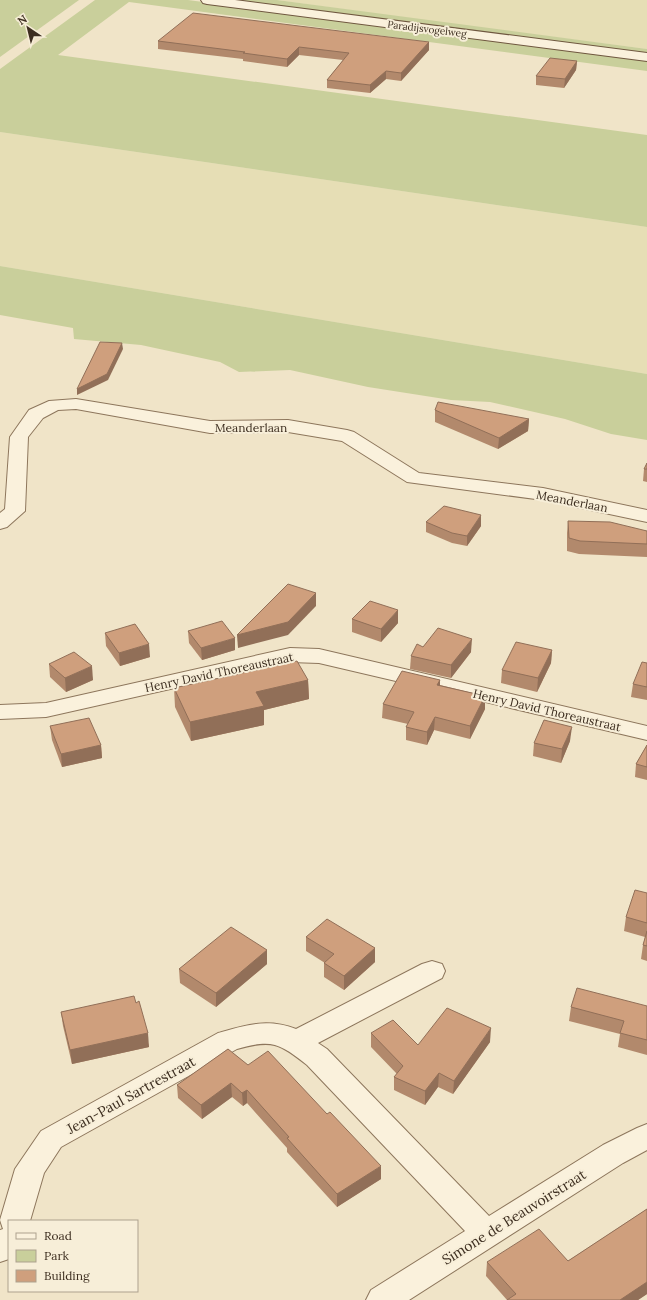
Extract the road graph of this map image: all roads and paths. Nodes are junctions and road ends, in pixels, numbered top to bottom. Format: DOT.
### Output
graph roads {
  1 [pos="208,0"];
  2 [pos="647,58"];
  3 [pos="647,516"];
  4 [pos="0,523"];
  5 [pos="0,712"];
  6 [pos="647,733"];
  7 [pos="432,971"];
  8 [pos="297,1040"];
  9 [pos="647,1136"];
  10 [pos="15,1220"];
  11 [pos="487,1234"];
  12 [pos="8,1241"];
  13 [pos="0,1249"];
  14 [pos="382,1300"];
  1 -- 2 [label="street, Paradijsvogelweg"];
  3 -- 4 [label="street, Meanderlaan"];
  5 -- 6 [label="street, Henry David Thoreaustraat"];
  7 -- 8 [label="street"];
  8 -- 10 [label="street, Jean-Paul Sartrestraat"];
  8 -- 11 [label="street, Jean-Paul Sartrestraat"];
  9 -- 11 [label="street, Simone de Beauvoirstraat"];
  11 -- 14 [label="street, Simone de Beauvoirstraat"];
  12 -- 13 [label="street"];
}
